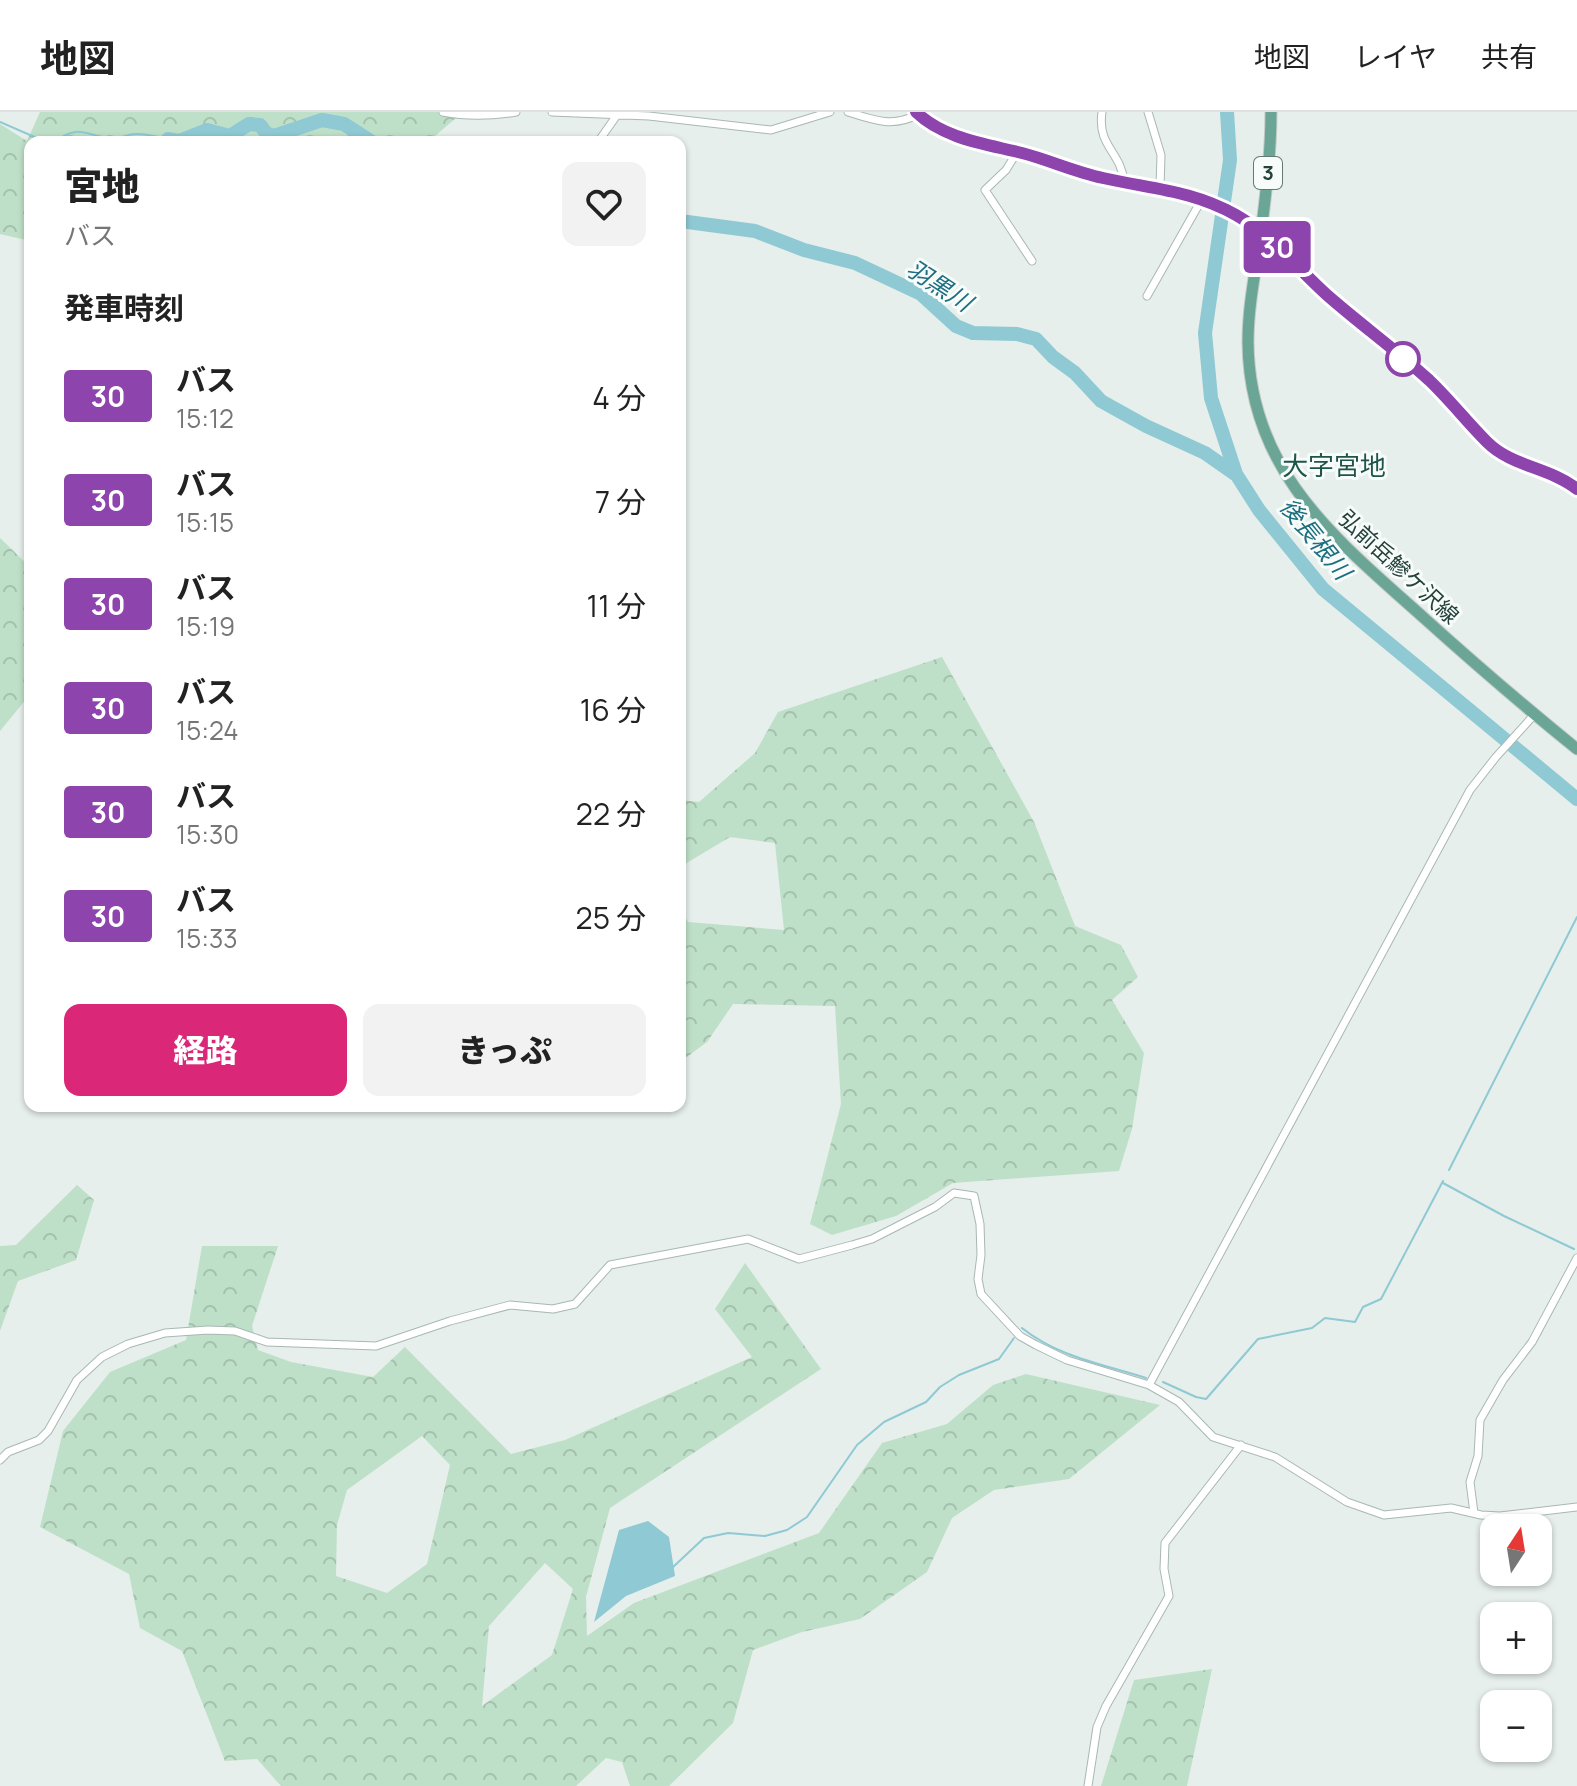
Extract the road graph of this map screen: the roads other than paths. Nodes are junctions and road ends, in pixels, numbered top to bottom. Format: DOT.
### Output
graph roads {
  1 [pos="443,112"];
  2 [pos="516,112"];
  3 [pos="552,112"];
  4 [pos="830,112"];
  5 [pos="848,112"];
  6 [pos="1102,112"];
  7 [pos="1148,112"];
  8 [pos="1271,112"];
  9 [pos="917,113"];
  10 [pos="617,115"];
  11 [pos="602,136"];
  12 [pos="1017,152"];
  13 [pos="1124,182"];
  14 [pos="1160,187"];
  15 [pos="1206,201"];
  16 [pos="1261,233"];
  17 [pos="1032,261"];
  18 [pos="1147,296"];
  19 [pos="1577,489"];
  20 [pos="1534,715"];
  21 [pos="1577,749"];
  22 [pos="1577,1258"];
  23 [pos="1149,1385"];
  24 [pos="1241,1445"];
  25 [pos="0,1460"];
  26 [pos="1577,1507"];
  27 [pos="1474,1513"];
  28 [pos="1088,1786"];
  1 -- 2 [label="street"];
  3 -- 10 [label="street"];
  4 -- 10 [label="street"];
  5 -- 9 [label="street"];
  6 -- 13 [label="street"];
  7 -- 14 [label="street"];
  8 -- 16 [label="main road, 3"];
  9 -- 12 [label="street"];
  10 -- 11 [label="street"];
  12 -- 13 [label="street"];
  12 -- 17 [label="street"];
  13 -- 14 [label="street"];
  14 -- 15 [label="street"];
  15 -- 16 [label="street"];
  15 -- 18 [label="street"];
  16 -- 19 [label="street"];
  16 -- 20 [label="main road, 弘前岳鰺ケ沢線 / 3"];
  20 -- 21 [label="main road, 弘前岳鰺ケ沢線 / 3"];
  20 -- 23 [label="street"];
  22 -- 27 [label="street"];
  23 -- 24 [label="street"];
  23 -- 25 [label="street"];
  24 -- 27 [label="street"];
  24 -- 28 [label="street"];
  26 -- 27 [label="street"];
}
